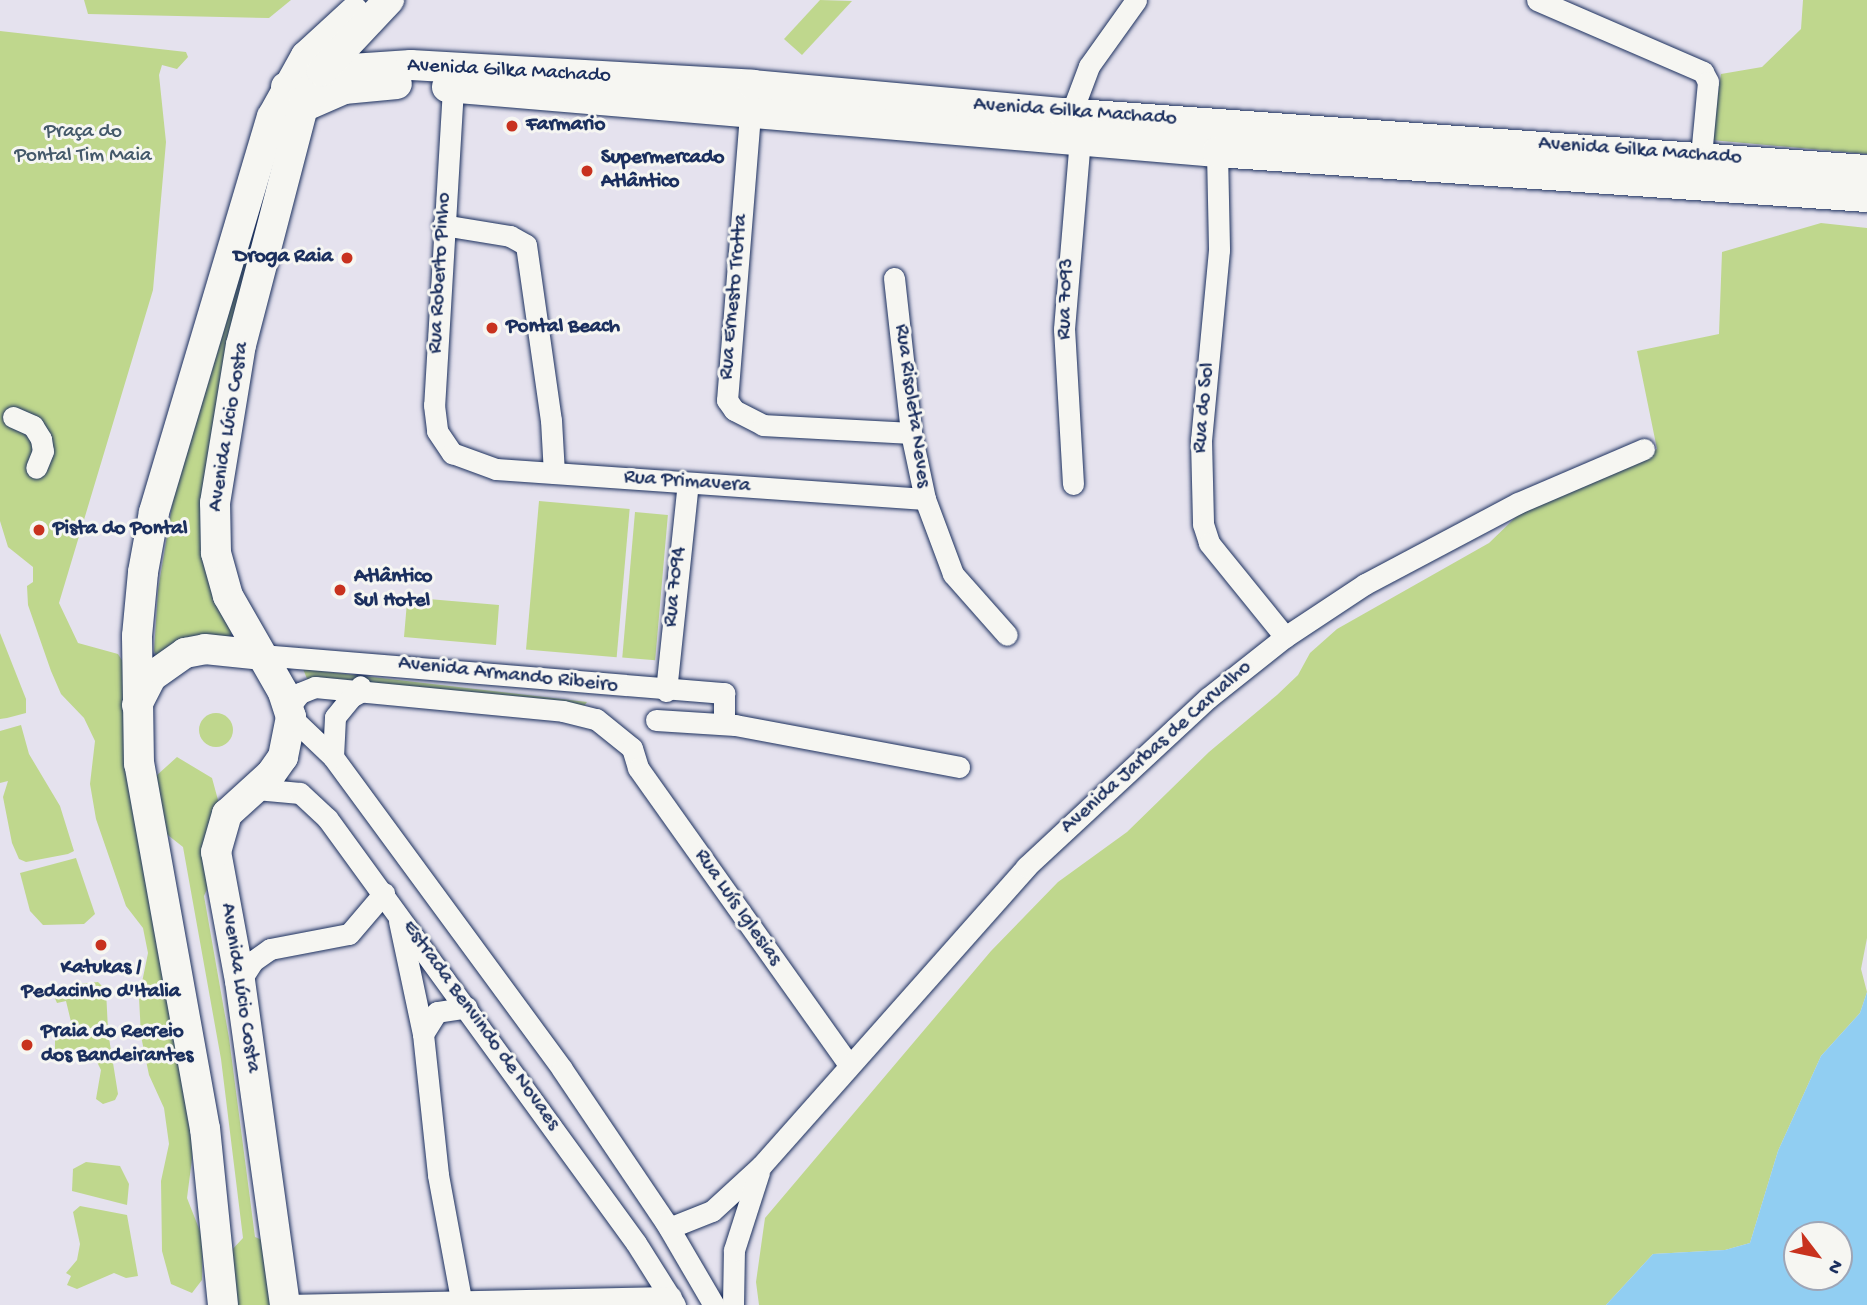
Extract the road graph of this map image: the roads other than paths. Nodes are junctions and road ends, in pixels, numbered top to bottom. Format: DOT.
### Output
graph roads {
  1 [pos="1136,0"];
  2 [pos="1536,0"];
  3 [pos="379,4"];
  4 [pos="411,65"];
  5 [pos="323,71"];
  6 [pos="453,88"];
  7 [pos="295,97"];
  8 [pos="751,99"];
  9 [pos="1078,123"];
  10 [pos="1217,152"];
  11 [pos="1495,156"];
  12 [pos="1701,156"];
  13 [pos="1867,170"];
  14 [pos="1767,175"];
  15 [pos="1867,197"];
  16 [pos="443,225"];
  17 [pos="894,278"];
  18 [pos="13,417"];
  19 [pos="911,433"];
  20 [pos="1644,449"];
  21 [pos="452,453"];
  22 [pos="36,468"];
  23 [pos="554,473"];
  24 [pos="688,483"];
  25 [pos="1073,484"];
  26 [pos="925,499"];
  27 [pos="1007,635"];
  28 [pos="1285,637"];
  29 [pos="261,655"];
  30 [pos="367,662"];
  31 [pos="395,665"];
  32 [pos="602,686"];
  33 [pos="658,690"];
  34 [pos="362,691"];
  35 [pos="395,693"];
  36 [pos="135,710"];
  37 [pos="290,712"];
  38 [pos="596,719"];
  39 [pos="656,720"];
  40 [pos="724,723"];
  41 [pos="632,748"];
  42 [pos="333,757"];
  43 [pos="959,767"];
  44 [pos="256,789"];
  45 [pos="384,893"];
  46 [pos="397,912"];
  47 [pos="240,981"];
  48 [pos="467,1007"];
  49 [pos="423,1034"];
  50 [pos="849,1065"];
  51 [pos="761,1166"];
  52 [pos="669,1228"];
  53 [pos="673,1301"];
  54 [pos="462,1302"];
  55 [pos="223,1305"];
  56 [pos="285,1305"];
  57 [pos="714,1305"];
  58 [pos="733,1305"];
  1 -- 9 [label="street, Rua 7093"];
  2 -- 12 [label="street"];
  3 -- 4 [label="main road"];
  3 -- 5 [label="main road, Avenida Lúcio Costa"];
  3 -- 7 [label="main road, Avenida Lúcio Costa"];
  4 -- 5 [label="main road, Avenida Gilka Machado"];
  4 -- 8 [label="main road, Avenida Gilka Machado"];
  5 -- 7 [label="main road, Avenida Lúcio Costa"];
  6 -- 7 [label="main road, Avenida Gilka Machado"];
  6 -- 8 [label="main road, Avenida Gilka Machado"];
  6 -- 16 [label="street, Rua Roberto Pinho"];
  7 -- 29 [label="main road, Avenida Lúcio Costa"];
  7 -- 36 [label="main road, Avenida Lúcio Costa"];
  8 -- 9 [label="main road, Avenida Gilka Machado"];
  8 -- 19 [label="street, Rua Ernesto Trotta"];
  9 -- 10 [label="main road, Avenida Gilka Machado"];
  9 -- 11 [label="main road, Avenida Gilka Machado"];
  9 -- 25 [label="street, Rua 7093"];
  10 -- 11 [label="main road, Avenida Gilka Machado"];
  10 -- 28 [label="street, Rua do Sol"];
  11 -- 12 [label="main road, Avenida Gilka Machado"];
  11 -- 14 [label="main road, Avenida Gilka Machado"];
  12 -- 14 [label="main road, Avenida Gilka Machado"];
  13 -- 14 [label="main road, Avenida Gilka Machado"];
  14 -- 15 [label="main road, Avenida Gilka Machado"];
  16 -- 21 [label="street, Rua Roberto Pinho"];
  16 -- 23 [label="street"];
  17 -- 19 [label="street, Rua Risoleta Neves"];
  18 -- 22 [label="street"];
  19 -- 26 [label="street, Rua Risoleta Neves"];
  20 -- 28 [label="street, Avenida Jarbas de Carvalho"];
  21 -- 23 [label="street, Rua Primavera"];
  23 -- 24 [label="street, Rua Primavera"];
  24 -- 26 [label="street, Rua Primavera"];
  24 -- 33 [label="street, Rua 7094"];
  26 -- 27 [label="street, Rua Risoleta Neves"];
  28 -- 50 [label="street, Avenida Jarbas de Carvalho"];
  29 -- 30 [label="street, Avenida Armando Ribeiro"];
  29 -- 36 [label="main road"];
  29 -- 37 [label="main road, Avenida Lúcio Costa"];
  30 -- 31 [label="street, Avenida Armando Ribeiro"];
  30 -- 34 [label="street"];
  31 -- 32 [label="street, Avenida Armando Ribeiro"];
  31 -- 35 [label="street"];
  32 -- 33 [label="street, Avenida Armando Ribeiro"];
  32 -- 38 [label="street"];
  33 -- 39 [label="street, Rua 7094"];
  33 -- 40 [label="street, Avenida Armando Ribeiro"];
  34 -- 35 [label="street, Avenida Armando Ribeiro"];
  34 -- 37 [label="street, Avenida Armando Ribeiro"];
  34 -- 42 [label="street"];
  35 -- 38 [label="street, Avenida Armando Ribeiro"];
  36 -- 55 [label="main road, Avenida Lúcio Costa"];
  37 -- 42 [label="street, Estrada Benvindo de Novaes"];
  37 -- 44 [label="main road, Avenida Lúcio Costa"];
  38 -- 41 [label="street, Avenida Armando Ribeiro"];
  39 -- 40 [label="street"];
  39 -- 41 [label="street"];
  40 -- 43 [label="street"];
  41 -- 50 [label="street, Rua Luís Iglesias"];
  42 -- 52 [label="street, Estrada Benvindo de Novaes"];
  44 -- 45 [label="street, Estrada Benvindo de Novaes"];
  44 -- 47 [label="main road, Avenida Lúcio Costa"];
  45 -- 46 [label="street, Estrada Benvindo de Novaes"];
  45 -- 47 [label="street"];
  46 -- 48 [label="street, Estrada Benvindo de Novaes"];
  46 -- 49 [label="street"];
  47 -- 56 [label="main road, Avenida Lúcio Costa"];
  48 -- 49 [label="street"];
  48 -- 53 [label="street, Estrada Benvindo de Novaes"];
  49 -- 54 [label="street"];
  50 -- 51 [label="street, Avenida Jarbas de Carvalho"];
  51 -- 52 [label="street, Avenida Jarbas de Carvalho"];
  51 -- 58 [label="street, Avenida Jarbas de Carvalho"];
  52 -- 57 [label="street, Estrada Benvindo de Novaes"];
  53 -- 54 [label="street"];
  54 -- 56 [label="street"];
}
